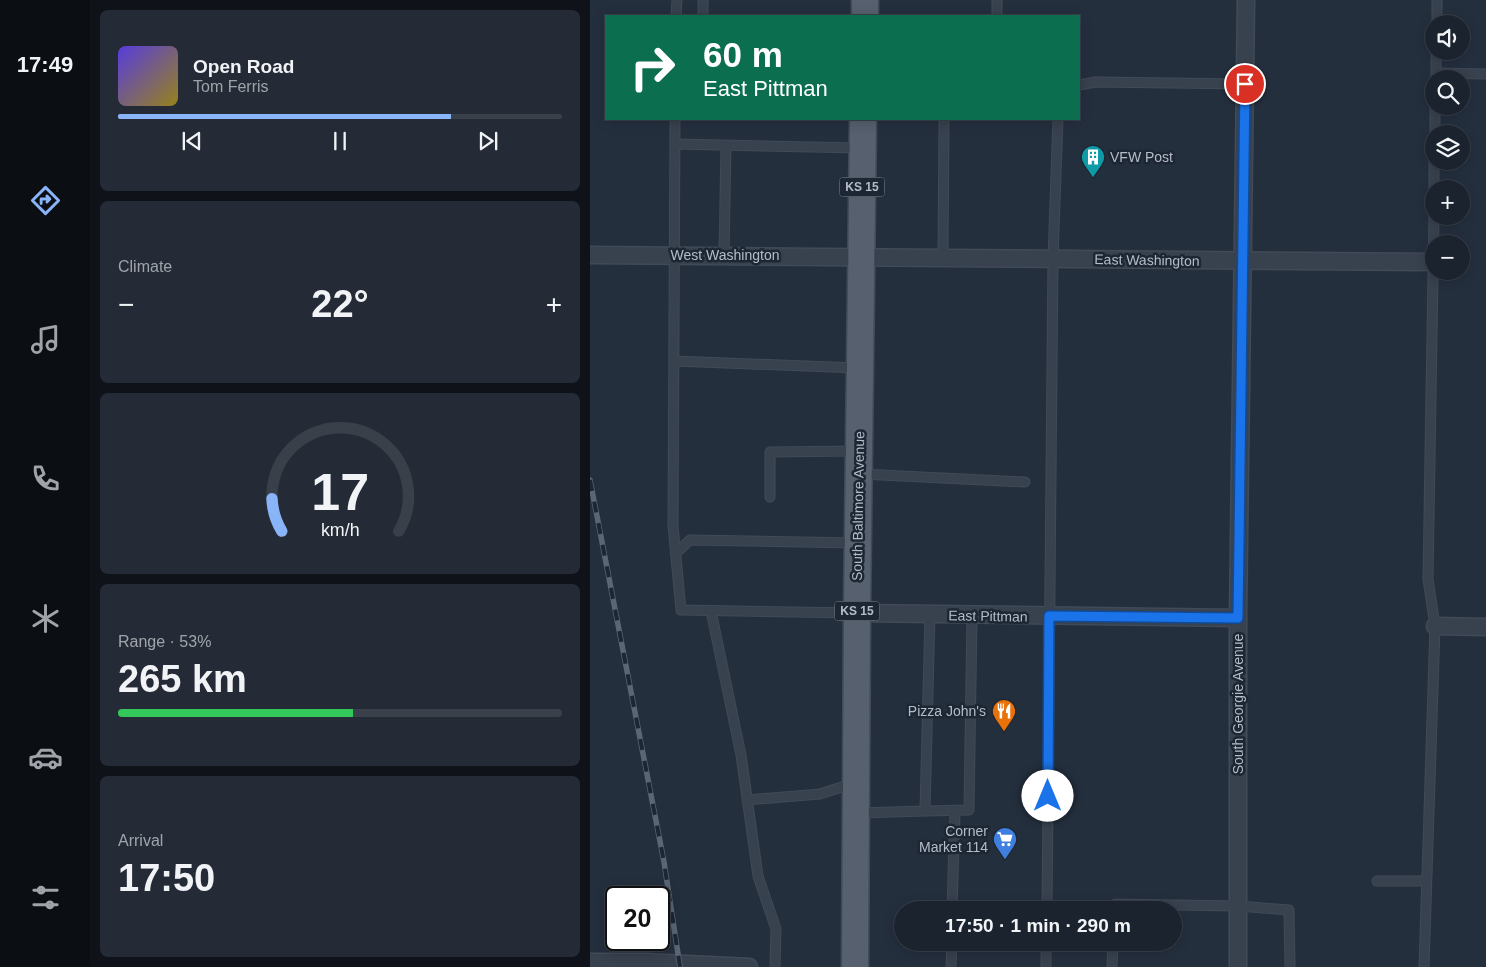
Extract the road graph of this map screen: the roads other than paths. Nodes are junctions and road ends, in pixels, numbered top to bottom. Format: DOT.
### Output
graph roads {
  1 [pos="676,0"];
  2 [pos="703,0"];
  3 [pos="865,0"];
  4 [pos="997,0"];
  5 [pos="1246,0"];
  6 [pos="1437,0"];
  7 [pos="676,15"];
  8 [pos="703,15"];
  9 [pos="865,15"];
  10 [pos="998,15"];
  11 [pos="1437,15"];
  12 [pos="1486,74"];
  13 [pos="1470,75"];
  14 [pos="1245,84"];
  15 [pos="1080,85"];
  16 [pos="676,120"];
  17 [pos="863,120"];
  18 [pos="944,120"];
  19 [pos="1058,120"];
  20 [pos="675,144"];
  21 [pos="726,145"];
  22 [pos="863,148"];
  23 [pos="590,255"];
  24 [pos="674,255"];
  25 [pos="724,255"];
  26 [pos="861,255"];
  27 [pos="943,257"];
  28 [pos="1053,258"];
  29 [pos="1242,261"];
  30 [pos="1425,262"];
  31 [pos="1433,280"];
  32 [pos="674,361"];
  33 [pos="860,368"];
  34 [pos="858,463"];
  35 [pos="1025,482"];
  36 [pos="770,497"];
  37 [pos="858,543"];
  38 [pos="676,553"];
  39 [pos="711,611"];
  40 [pos="857,613"];
  41 [pos="930,614"];
  42 [pos="972,616"];
  43 [pos="1049,616"];
  44 [pos="1238,618"];
  45 [pos="1435,626"];
  46 [pos="1486,627"];
  47 [pos="856,782"];
  48 [pos="747,800"];
  49 [pos="955,810"];
  50 [pos="925,811"];
  51 [pos="856,813"];
  52 [pos="1377,881"];
  53 [pos="1426,881"];
  54 [pos="952,901"];
  55 [pos="1047,901"];
  56 [pos="1182,905"];
  57 [pos="1238,906"];
  58 [pos="952,951"];
  59 [pos="1046,951"];
  60 [pos="1113,951"];
  61 [pos="599,964"];
  62 [pos="749,967"];
  63 [pos="775,967"];
  64 [pos="855,967"];
  65 [pos="951,967"];
  66 [pos="1046,967"];
  67 [pos="1112,967"];
  68 [pos="1238,967"];
  69 [pos="1290,967"];
  70 [pos="1424,967"];
  1 -- 7 [label="lane"];
  2 -- 8 [label="lane"];
  3 -- 9 [label="main road"];
  4 -- 10 [label="lane"];
  5 -- 14 [label="street, South Georgie Avenue"];
  6 -- 11 [label="lane"];
  12 -- 13 [label="lane"];
  14 -- 15 [label="lane"];
  14 -- 29 [label="street, South Georgie Avenue"];
  16 -- 20 [label="lane"];
  17 -- 22 [label="main road, KS 15"];
  18 -- 27 [label="lane"];
  19 -- 28 [label="lane"];
  20 -- 21 [label="lane"];
  20 -- 24 [label="lane"];
  21 -- 22 [label="lane"];
  21 -- 25 [label="lane"];
  22 -- 26 [label="main road, KS 15"];
  23 -- 24 [label="street, West Washington"];
  24 -- 25 [label="street, West Washington"];
  24 -- 32 [label="lane"];
  25 -- 26 [label="street, West Washington"];
  26 -- 27 [label="street, East Washington"];
  26 -- 33 [label="main road, South Baltimore Avenue / KS 15"];
  27 -- 28 [label="street, East Washington"];
  28 -- 29 [label="street, East Washington"];
  28 -- 43 [label="lane"];
  29 -- 30 [label="street, East Washington"];
  29 -- 44 [label="street, South Georgie Avenue"];
  31 -- 45 [label="lane"];
  32 -- 33 [label="lane"];
  32 -- 38 [label="lane"];
  33 -- 34 [label="main road, South Baltimore Avenue / KS 15"];
  34 -- 35 [label="lane"];
  34 -- 36 [label="lane"];
  34 -- 37 [label="main road, South Baltimore Avenue / KS 15"];
  37 -- 38 [label="lane"];
  37 -- 40 [label="main road, South Baltimore Avenue / KS 15"];
  38 -- 39 [label="lane"];
  39 -- 40 [label="lane"];
  39 -- 48 [label="lane"];
  40 -- 41 [label="street, East Pittman"];
  40 -- 47 [label="main road, South Baltimore Avenue / KS 15"];
  41 -- 42 [label="street, East Pittman"];
  41 -- 50 [label="lane"];
  42 -- 43 [label="street, East Pittman"];
  42 -- 49 [label="lane"];
  43 -- 44 [label="street, East Pittman"];
  43 -- 55 [label="lane"];
  44 -- 57 [label="street, South Georgie Avenue"];
  45 -- 46 [label="street"];
  45 -- 53 [label="lane"];
  47 -- 48 [label="lane"];
  47 -- 51 [label="main road, South Baltimore Avenue / KS 15"];
  48 -- 63 [label="lane"];
  49 -- 50 [label="lane"];
  49 -- 54 [label="lane"];
  50 -- 51 [label="lane"];
  51 -- 64 [label="main road, South Baltimore Avenue / KS 15"];
  52 -- 53 [label="lane"];
  53 -- 70 [label="lane"];
  56 -- 57 [label="lane"];
  57 -- 68 [label="street, South Georgie Avenue"];
  57 -- 69 [label="lane"];
  58 -- 65 [label="lane"];
  59 -- 66 [label="lane"];
  60 -- 67 [label="lane"];
  61 -- 62 [label="street"];
}
